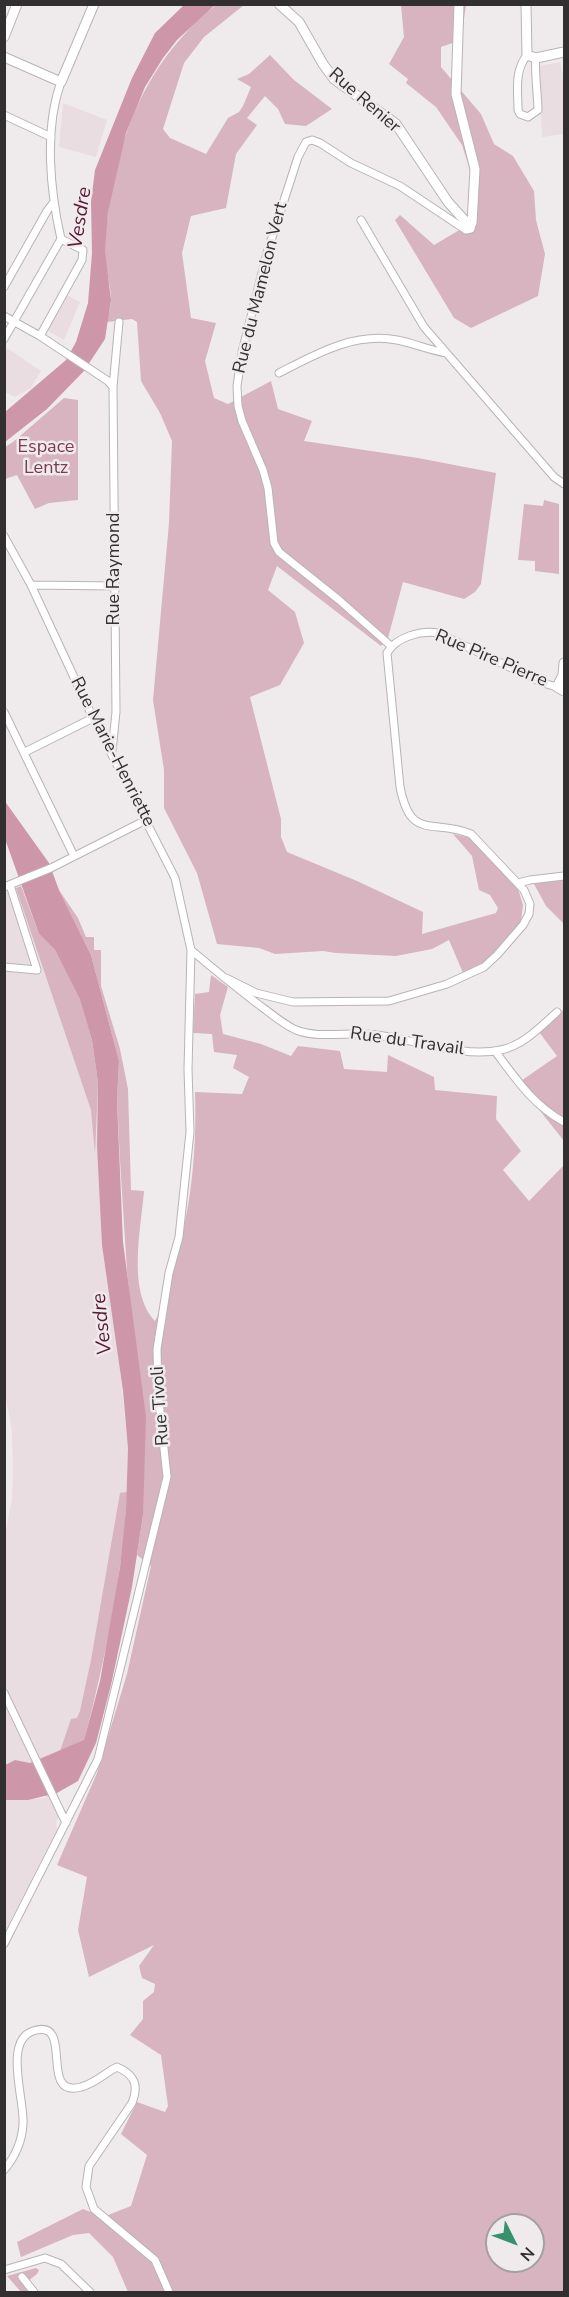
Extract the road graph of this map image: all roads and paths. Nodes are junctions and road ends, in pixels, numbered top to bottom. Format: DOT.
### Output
graph roads {
  1 [pos="17,4"];
  2 [pos="94,4"];
  3 [pos="279,4"];
  4 [pos="459,4"];
  5 [pos="526,4"];
  6 [pos="4,37"];
  7 [pos="564,52"];
  8 [pos="531,56"];
  9 [pos="4,57"];
  10 [pos="61,82"];
  11 [pos="4,115"];
  12 [pos="51,136"];
  13 [pos="53,203"];
  14 [pos="361,220"];
  15 [pos="472,224"];
  16 [pos="61,238"];
  17 [pos="4,287"];
  18 [pos="4,316"];
  19 [pos="14,321"];
  20 [pos="119,322"];
  21 [pos="40,336"];
  22 [pos="4,339"];
  23 [pos="446,353"];
  24 [pos="279,373"];
  25 [pos="113,387"];
  26 [pos="564,484"];
  27 [pos="4,536"];
  28 [pos="31,585"];
  29 [pos="116,586"];
  30 [pos="389,650"];
  31 [pos="564,663"];
  32 [pos="561,689"];
  33 [pos="4,712"];
  34 [pos="93,718"];
  35 [pos="112,751"];
  36 [pos="25,752"];
  37 [pos="146,820"];
  38 [pos="74,856"];
  39 [pos="564,876"];
  40 [pos="518,884"];
  41 [pos="10,885"];
  42 [pos="190,950"];
  43 [pos="4,967"];
  44 [pos="190,977"];
  45 [pos="226,978"];
  46 [pos="557,1012"];
  47 [pos="495,1051"];
  48 [pos="564,1122"];
  49 [pos="4,1693"];
  50 [pos="66,1823"];
  51 [pos="4,1944"];
  52 [pos="4,2170"];
  53 [pos="4,2270"];
  54 [pos="22,2277"];
  55 [pos="34,2292"];
  56 [pos="90,2292"];
  57 [pos="169,2292"];
  1 -- 6 [label="street"];
  2 -- 10 [label="street"];
  3 -- 15 [label="street, Rue Renier"];
  4 -- 15 [label="street"];
  5 -- 8 [label="street"];
  7 -- 8 [label="street"];
  8 -- 8 [label="street"];
  9 -- 10 [label="street"];
  10 -- 12 [label="street"];
  11 -- 12 [label="street"];
  12 -- 13 [label="street"];
  13 -- 16 [label="street"];
  13 -- 17 [label="street"];
  14 -- 23 [label="street"];
  15 -- 30 [label="street, Rue du Mamelon Vert"];
  16 -- 19 [label="street"];
  16 -- 21 [label="street"];
  18 -- 19 [label="street"];
  19 -- 21 [label="street"];
  19 -- 22 [label="street"];
  20 -- 25 [label="street, Rue Raymond"];
  21 -- 25 [label="street"];
  23 -- 24 [label="street"];
  23 -- 26 [label="street"];
  25 -- 29 [label="street, Rue Raymond"];
  27 -- 28 [label="street, Rue Marie-Henriette"];
  28 -- 29 [label="street"];
  28 -- 34 [label="street, Rue Marie-Henriette"];
  29 -- 35 [label="street, Rue Raymond"];
  30 -- 32 [label="street, Rue Pire Pierre"];
  30 -- 40 [label="street"];
  31 -- 32 [label="street"];
  33 -- 36 [label="street"];
  34 -- 35 [label="street, Rue Marie-Henriette"];
  34 -- 36 [label="street"];
  35 -- 37 [label="street, Rue Marie-Henriette"];
  36 -- 38 [label="street"];
  37 -- 38 [label="street"];
  37 -- 42 [label="street, Rue Marie-Henriette"];
  38 -- 41 [label="street"];
  39 -- 40 [label="street"];
  40 -- 45 [label="street"];
  41 -- 43 [label="street"];
  42 -- 44 [label="street, Rue Marie-Henriette"];
  42 -- 45 [label="street"];
  44 -- 50 [label="street, Rue Tivoli"];
  45 -- 47 [label="street, Rue du Travail"];
  46 -- 47 [label="street, Rue du Travail"];
  47 -- 48 [label="street"];
  49 -- 50 [label="street"];
  50 -- 51 [label="street, Rue Tivoli"];
  52 -- 57 [label="street"];
  53 -- 56 [label="street"];
  54 -- 55 [label="street"];
}
